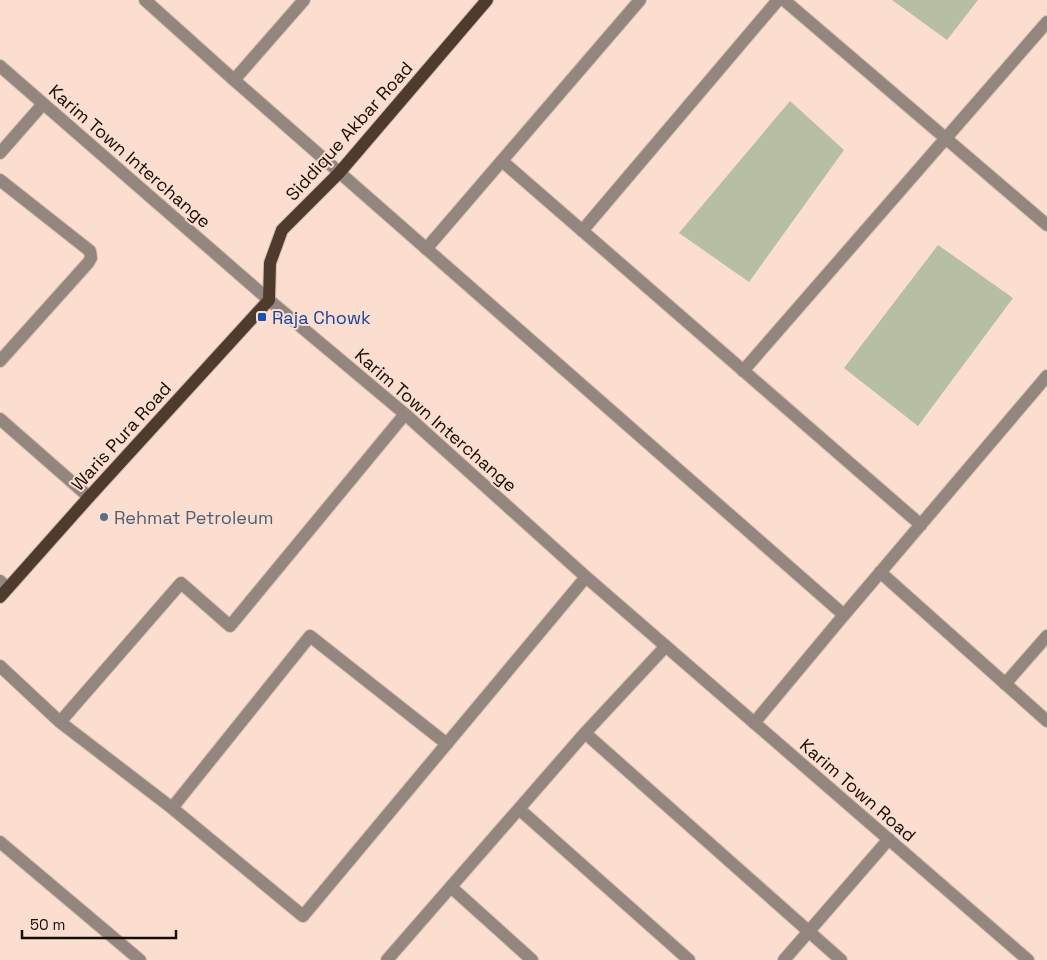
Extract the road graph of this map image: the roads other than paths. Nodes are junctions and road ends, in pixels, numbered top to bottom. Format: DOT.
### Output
graph roads {
  1 [pos="145,0"];
  2 [pos="304,0"];
  3 [pos="488,0"];
  4 [pos="640,0"];
  5 [pos="778,0"];
  6 [pos="784,0"];
  7 [pos="1047,22"];
  8 [pos="0,66"];
  9 [pos="234,80"];
  10 [pos="43,104"];
  11 [pos="946,138"];
  12 [pos="0,153"];
  13 [pos="502,161"];
  14 [pos="339,172"];
  15 [pos="0,180"];
  16 [pos="1047,225"];
  17 [pos="582,231"];
  18 [pos="426,249"];
  19 [pos="269,300"];
  20 [pos="0,361"];
  21 [pos="743,371"];
  22 [pos="1047,376"];
  23 [pos="405,414"];
  24 [pos="0,419"];
  25 [pos="89,497"];
  26 [pos="921,525"];
  27 [pos="880,572"];
  28 [pos="586,577"];
  29 [pos="3,588"];
  30 [pos="844,615"];
  31 [pos="1047,636"];
  32 [pos="666,646"];
  33 [pos="0,666"];
  34 [pos="1006,684"];
  35 [pos="1047,721"];
  36 [pos="60,722"];
  37 [pos="754,723"];
  38 [pos="585,733"];
  39 [pos="447,744"];
  40 [pos="172,808"];
  41 [pos="519,809"];
  42 [pos="888,839"];
  43 [pos="0,842"];
  44 [pos="450,887"];
  45 [pos="809,931"];
  46 [pos="140,960"];
  47 [pos="387,960"];
  48 [pos="532,960"];
  49 [pos="690,960"];
  50 [pos="784,960"];
  51 [pos="841,960"];
  52 [pos="1028,960"];
  1 -- 9 [label="street"];
  2 -- 9 [label="street"];
  3 -- 14 [label="main road, Siddique Akbar Road"];
  4 -- 13 [label="street"];
  5 -- 17 [label="street"];
  6 -- 11 [label="street"];
  7 -- 11 [label="street"];
  8 -- 10 [label="street, Karim Town Interchange"];
  9 -- 14 [label="street"];
  10 -- 12 [label="street"];
  10 -- 19 [label="street, Karim Town Interchange"];
  11 -- 16 [label="street"];
  11 -- 21 [label="street"];
  13 -- 17 [label="street"];
  13 -- 18 [label="street"];
  14 -- 18 [label="street"];
  14 -- 19 [label="main road, Siddique Akbar Road"];
  15 -- 20 [label="street"];
  17 -- 21 [label="street"];
  18 -- 30 [label="street"];
  19 -- 23 [label="street, Karim Town Interchange"];
  19 -- 25 [label="main road, Waris Pura Road"];
  21 -- 26 [label="street"];
  22 -- 26 [label="street"];
  23 -- 28 [label="street, Karim Town Interchange"];
  23 -- 36 [label="street"];
  24 -- 25 [label="street"];
  25 -- 29 [label="main road, Waris Pura Road"];
  26 -- 27 [label="street"];
  27 -- 30 [label="street"];
  27 -- 34 [label="street"];
  28 -- 32 [label="street, Karim Town Interchange"];
  28 -- 39 [label="street"];
  30 -- 37 [label="street"];
  31 -- 34 [label="street"];
  32 -- 37 [label="street, Karim Town Road"];
  32 -- 38 [label="street"];
  33 -- 36 [label="street"];
  34 -- 35 [label="street"];
  36 -- 40 [label="street"];
  37 -- 42 [label="street, Karim Town Road"];
  38 -- 41 [label="street"];
  38 -- 45 [label="street"];
  39 -- 40 [label="street"];
  39 -- 40 [label="street"];
  41 -- 44 [label="street"];
  41 -- 49 [label="street"];
  42 -- 45 [label="street"];
  42 -- 52 [label="street, Karim Town Road"];
  43 -- 46 [label="street"];
  44 -- 47 [label="street"];
  44 -- 48 [label="street"];
  45 -- 50 [label="street"];
  45 -- 51 [label="street"];
}
